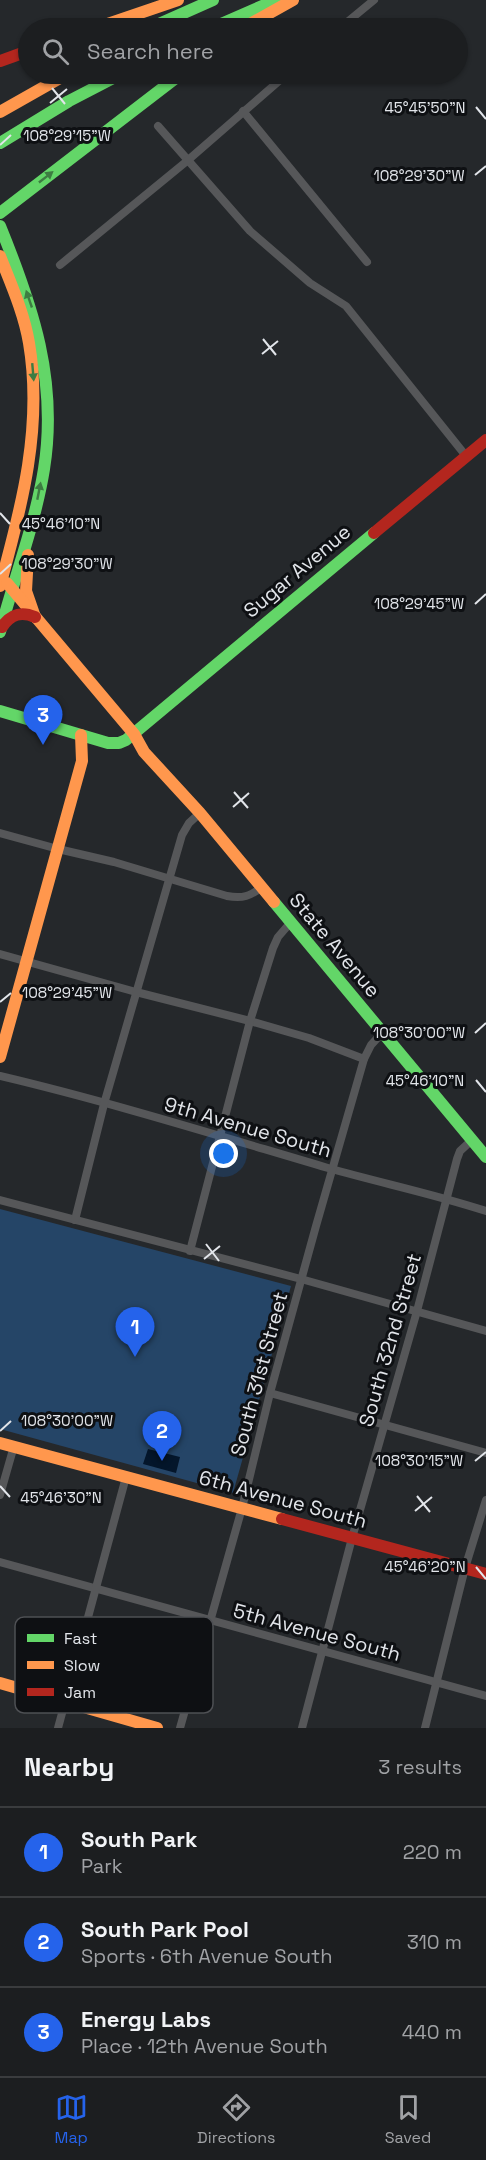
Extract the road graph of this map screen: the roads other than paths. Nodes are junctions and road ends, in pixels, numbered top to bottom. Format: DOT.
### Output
graph roads {
  1 [pos="178,0"];
  2 [pos="213,0"];
  3 [pos="276,0"];
  4 [pos="293,0"];
  5 [pos="374,0"];
  6 [pos="125,18"];
  7 [pos="172,18"];
  8 [pos="235,18"];
  9 [pos="260,18"];
  10 [pos="352,18"];
  11 [pos="18,55"];
  12 [pos="0,61"];
  13 [pos="49,84"];
  14 [pos="102,84"];
  15 [pos="168,84"];
  16 [pos="275,84"];
  17 [pos="243,111"];
  18 [pos="0,112"];
  19 [pos="158,126"];
  20 [pos="0,143"];
  21 [pos="187,161"];
  22 [pos="0,213"];
  23 [pos="0,226"];
  24 [pos="0,256"];
  25 [pos="367,262"];
  26 [pos="60,266"];
  27 [pos="486,440"];
  28 [pos="466,456"];
  29 [pos="31,523"];
  30 [pos="16,524"];
  31 [pos="0,546"];
  32 [pos="3,581"];
  33 [pos="35,617"];
  34 [pos="0,631"];
  35 [pos="0,711"];
  36 [pos="134,734"];
  37 [pos="81,735"];
  38 [pos="100,741"];
  39 [pos="82,761"];
  40 [pos="200,813"];
  41 [pos="0,833"];
  42 [pos="58,849"];
  43 [pos="170,877"];
  44 [pos="262,887"];
  45 [pos="291,922"];
  46 [pos="0,954"];
  47 [pos="27,960"];
  48 [pos="136,992"];
  49 [pos="250,1021"];
  50 [pos="382,1033"];
  51 [pos="0,1057"];
  52 [pos="364,1059"];
  53 [pos="0,1076"];
  54 [pos="104,1104"];
  55 [pos="220,1136"];
  56 [pos="472,1140"];
  57 [pos="486,1157"];
  58 [pos="332,1169"];
  59 [pos="447,1198"];
  60 [pos="0,1200"];
  61 [pos="486,1211"];
  62 [pos="75,1220"];
  63 [pos="190,1251"];
  64 [pos="301,1279"];
  65 [pos="417,1311"];
  66 [pos="486,1330"];
  67 [pos="270,1393"];
  68 [pos="383,1424"];
  69 [pos="0,1443"];
  70 [pos="14,1446"];
  71 [pos="486,1453"];
  72 [pos="126,1477"];
  73 [pos="0,1495"];
  74 [pos="486,1500"];
  75 [pos="242,1508"];
  76 [pos="352,1538"];
  77 [pos="0,1562"];
  78 [pos="465,1568"];
  79 [pos="486,1574"];
  80 [pos="95,1589"];
  81 [pos="88,1617"];
  82 [pos="196,1617"];
  83 [pos="211,1617"];
  84 [pos="213,1622"];
  85 [pos="322,1652"];
  86 [pos="437,1682"];
  87 [pos="0,1683"];
  88 [pos="15,1687"];
  89 [pos="486,1696"];
  90 [pos="62,1713"];
  91 [pos="106,1713"];
  92 [pos="184,1713"];
  93 [pos="58,1728"];
  94 [pos="157,1728"];
  95 [pos="180,1728"];
  96 [pos="302,1728"];
  97 [pos="425,1728"];
  1 -- 6 [label="main road"];
  2 -- 7 [label="main road"];
  3 -- 8 [label="main road"];
  4 -- 9 [label="main road"];
  5 -- 10 [label="street"];
  11 -- 12 [label="main road"];
  13 -- 18 [label="main road"];
  14 -- 20 [label="main road"];
  22 -- 15 [label="main road, one-way"];
  16 -- 17 [label="street"];
  17 -- 21 [label="street"];
  17 -- 25 [label="street"];
  19 -- 21 [label="street"];
  21 -- 26 [label="street"];
  21 -- 28 [label="street"];
  29 -- 23 [label="main road, one-way"];
  24 -- 30 [label="main road, one-way"];
  27 -- 28 [label="main road, Sugar Avenue"];
  28 -- 36 [label="main road, Sugar Avenue"];
  29 -- 32 [label="main road"];
  29 -- 33 [label="main road"];
  30 -- 31 [label="main road"];
  30 -- 32 [label="main road"];
  32 -- 33 [label="main road, State Avenue"];
  32 -- 34 [label="main road"];
  33 -- 34 [label="main road"];
  33 -- 36 [label="main road, State Avenue"];
  35 -- 37 [label="main road"];
  36 -- 38 [label="main road"];
  36 -- 40 [label="main road, State Avenue"];
  37 -- 38 [label="main road"];
  37 -- 39 [label="main road"];
  38 -- 39 [label="main road"];
  39 -- 42 [label="main road"];
  40 -- 43 [label="street"];
  40 -- 44 [label="main road, State Avenue"];
  41 -- 42 [label="street"];
  42 -- 43 [label="street"];
  42 -- 47 [label="main road"];
  43 -- 44 [label="street"];
  43 -- 48 [label="street"];
  44 -- 45 [label="main road, State Avenue"];
  45 -- 49 [label="street"];
  45 -- 50 [label="main road, State Avenue"];
  46 -- 47 [label="street"];
  47 -- 48 [label="street"];
  47 -- 51 [label="main road"];
  48 -- 49 [label="street"];
  48 -- 54 [label="street"];
  49 -- 52 [label="street"];
  49 -- 55 [label="street"];
  50 -- 52 [label="street, South 31st Street"];
  50 -- 56 [label="main road, State Avenue"];
  52 -- 58 [label="street, South 31st Street"];
  53 -- 54 [label="street, 9th Avenue South"];
  54 -- 55 [label="street, 9th Avenue South"];
  54 -- 62 [label="street"];
  55 -- 58 [label="street, 9th Avenue South"];
  55 -- 63 [label="street"];
  56 -- 57 [label="main road, State Avenue"];
  56 -- 59 [label="street, South 32nd Street"];
  58 -- 59 [label="street, 9th Avenue South"];
  58 -- 64 [label="street, South 31st Street"];
  59 -- 61 [label="street, 9th Avenue South"];
  59 -- 65 [label="street, South 32nd Street"];
  60 -- 62 [label="street"];
  62 -- 63 [label="street"];
  63 -- 64 [label="street"];
  64 -- 65 [label="street"];
  64 -- 67 [label="street, South 31st Street"];
  65 -- 66 [label="street"];
  65 -- 68 [label="street, South 32nd Street"];
  67 -- 68 [label="street"];
  67 -- 75 [label="street, South 31st Street"];
  68 -- 71 [label="street"];
  68 -- 76 [label="street, South 32nd Street"];
  69 -- 70 [label="main road, 6th Avenue South"];
  70 -- 72 [label="main road, 6th Avenue South"];
  70 -- 73 [label="street"];
  72 -- 75 [label="main road, 6th Avenue South"];
  72 -- 80 [label="street"];
  74 -- 78 [label="street"];
  75 -- 76 [label="main road, 6th Avenue South"];
  75 -- 83 [label="street, South 31st Street"];
  76 -- 78 [label="main road, 6th Avenue South"];
  76 -- 85 [label="street, South 32nd Street"];
  77 -- 80 [label="street, 5th Avenue South"];
  78 -- 79 [label="main road, 6th Avenue South"];
  78 -- 86 [label="street"];
  80 -- 81 [label="street"];
  80 -- 82 [label="street, 5th Avenue South"];
  84 -- 85 [label="street, 5th Avenue South"];
  85 -- 86 [label="street, 5th Avenue South"];
  85 -- 96 [label="street, South 32nd Street"];
  86 -- 89 [label="street, 5th Avenue South"];
  86 -- 97 [label="street"];
  87 -- 88 [label="main road"];
  90 -- 93 [label="street"];
  91 -- 94 [label="main road"];
  92 -- 95 [label="street, South 31st Street"];
}
